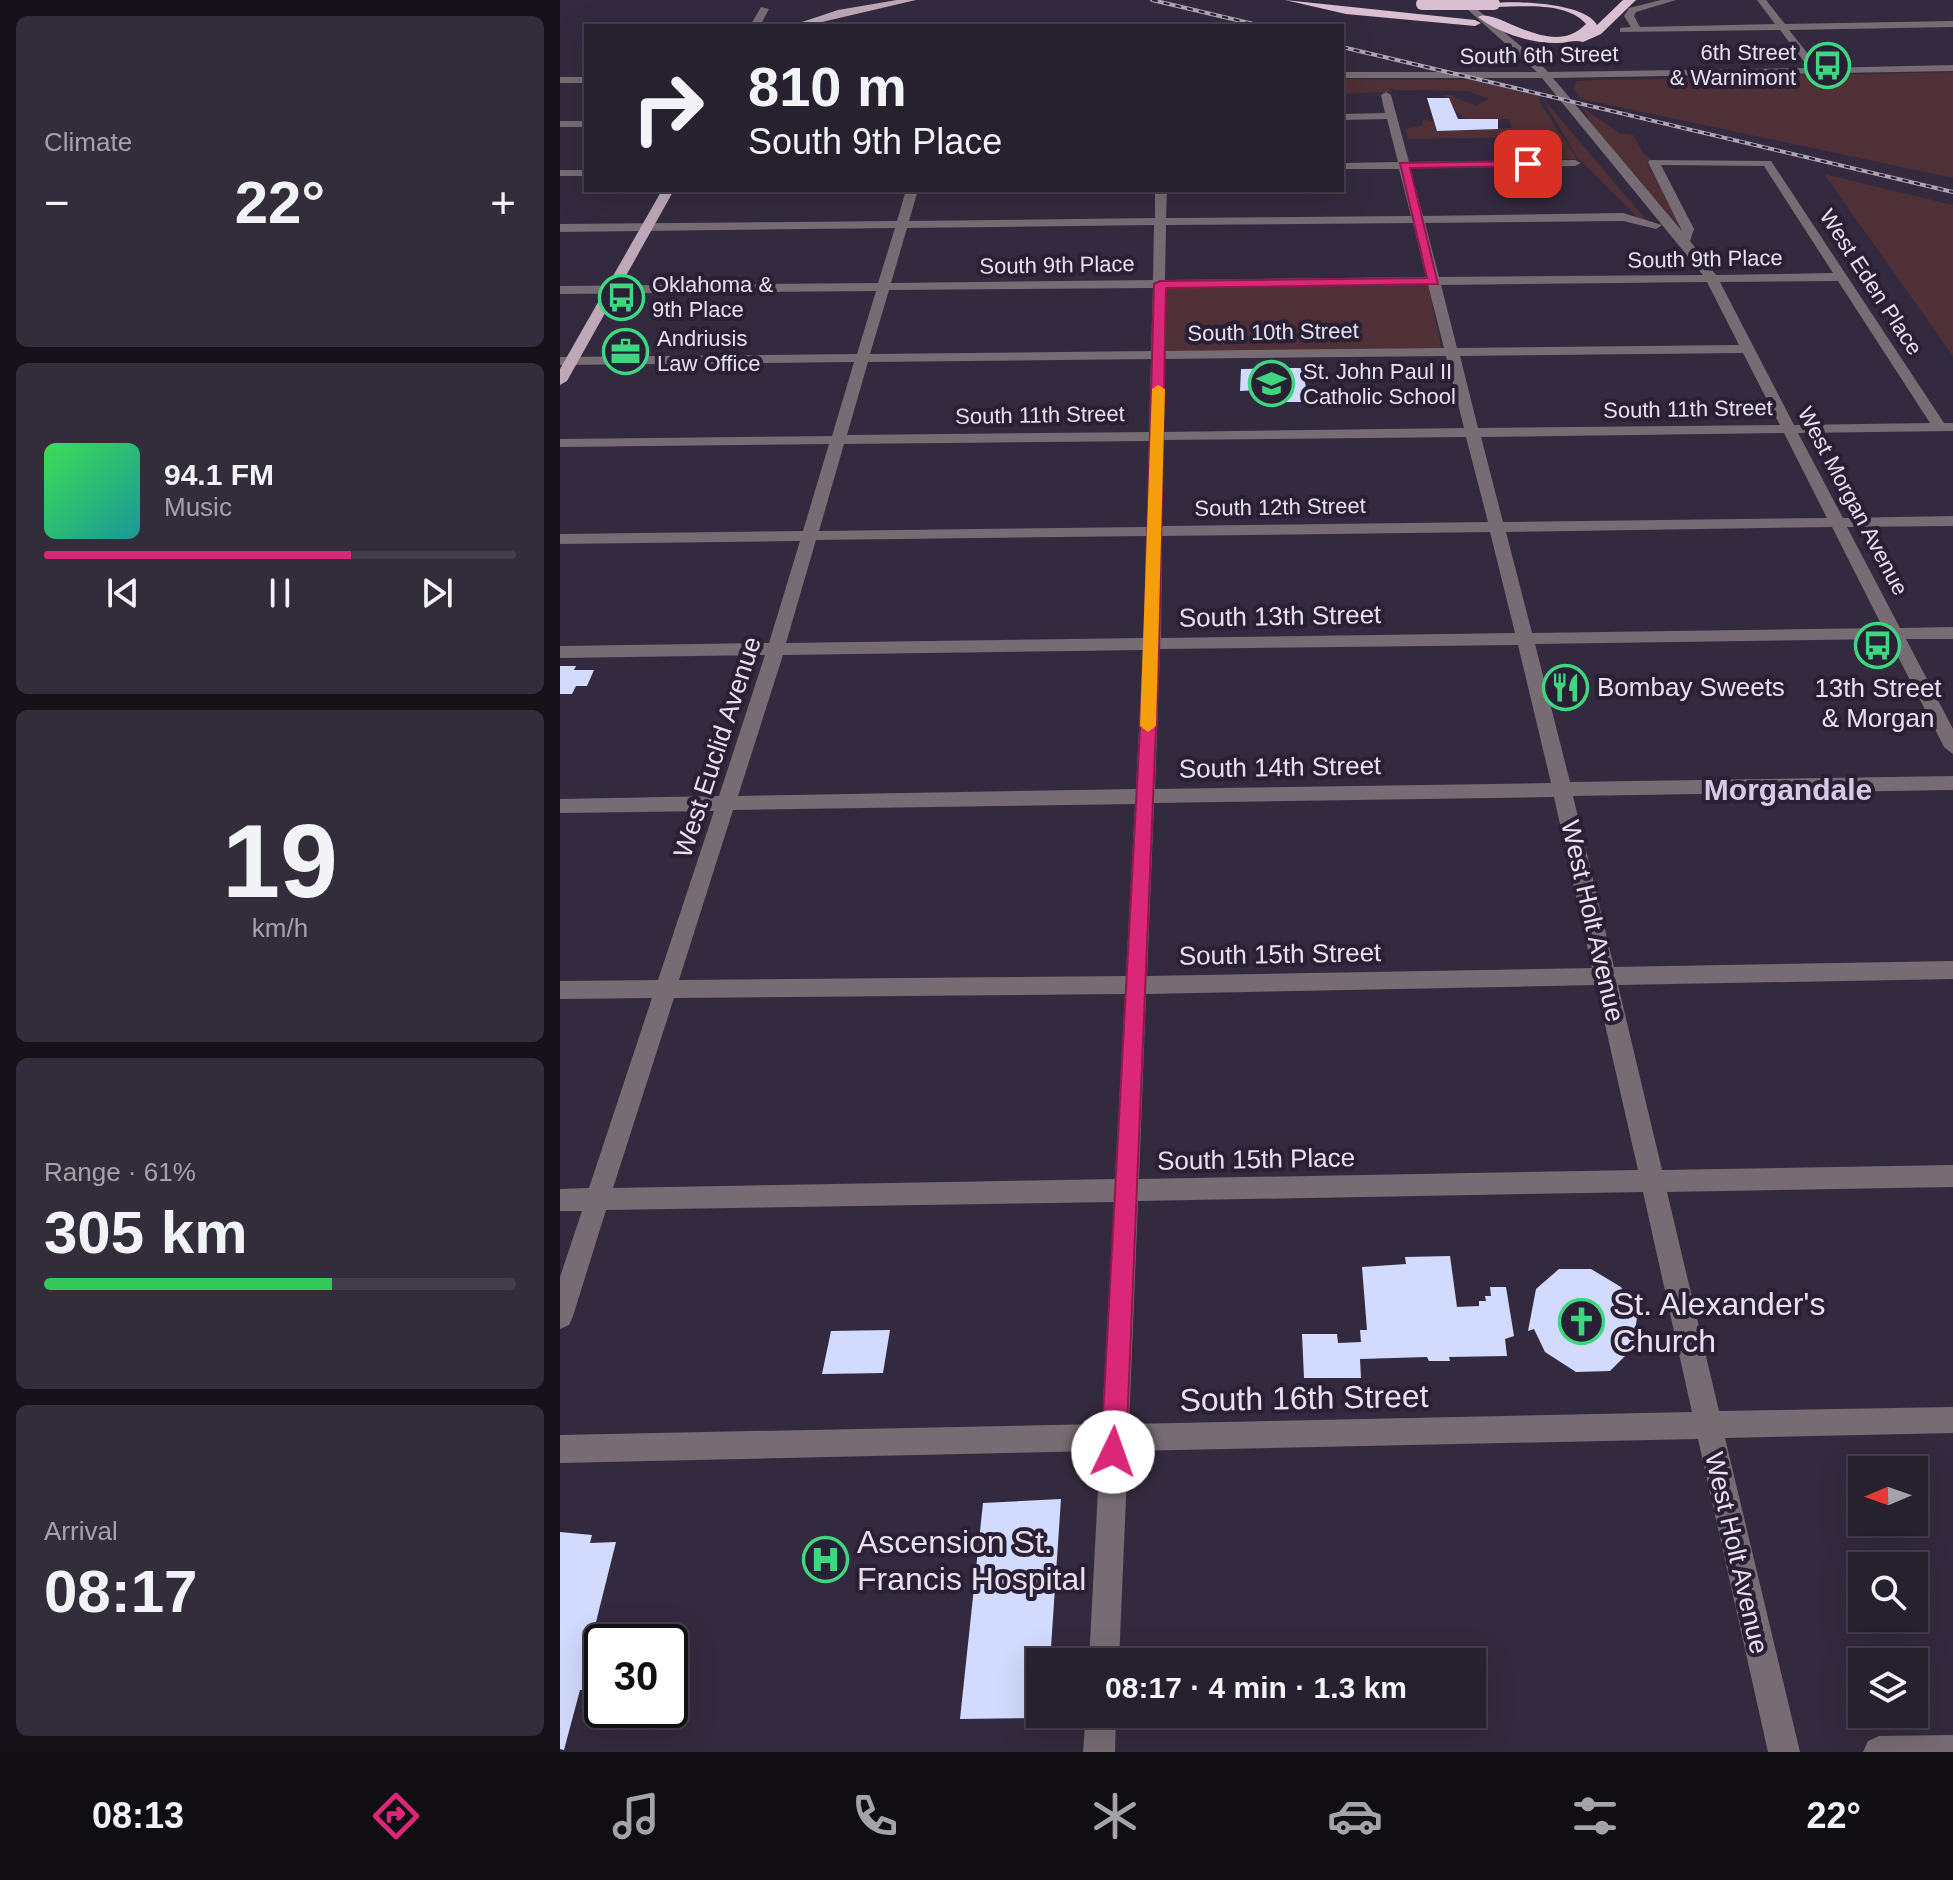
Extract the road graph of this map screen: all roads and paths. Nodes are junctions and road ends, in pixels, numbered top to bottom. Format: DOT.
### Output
graph roads {
  1 [pos="887,0"];
  2 [pos="912,0"];
  3 [pos="1290,0"];
  4 [pos="1321,0"];
  5 [pos="1445,0"];
  6 [pos="1461,0"];
  7 [pos="1631,0"];
  8 [pos="1672,0"];
  9 [pos="1761,0"];
  10 [pos="764,9"];
  11 [pos="1480,20"];
  12 [pos="756,24"];
  13 [pos="793,24"];
  14 [pos="794,24"];
  15 [pos="1953,24"];
  16 [pos="1781,26"];
  17 [pos="1637,29"];
  18 [pos="1623,30"];
  19 [pos="1579,40"];
  20 [pos="1517,45"];
  21 [pos="1501,46"];
  22 [pos="1529,56"];
  23 [pos="1509,63"];
  24 [pos="1953,68"];
  25 [pos="1815,69"];
  26 [pos="1736,70"];
  27 [pos="1543,72"];
  28 [pos="1488,73"];
  29 [pos="1527,73"];
  30 [pos="1344,74"];
  31 [pos="1590,75"];
  32 [pos="560,80"];
  33 [pos="584,80"];
  34 [pos="1539,87"];
  35 [pos="1561,93"];
  36 [pos="1386,95"];
  37 [pos="1392,116"];
  38 [pos="1344,117"];
  39 [pos="560,124"];
  40 [pos="584,124"];
  41 [pos="1575,163"];
  42 [pos="1404,165"];
  43 [pos="1344,166"];
  44 [pos="560,173"];
  45 [pos="584,173"];
  46 [pos="667,192"];
  47 [pos="911,192"];
  48 [pos="1161,192"];
  49 [pos="1418,219"];
  50 [pos="1160,222"];
  51 [pos="901,224"];
  52 [pos="1656,225"];
  53 [pos="647,227"];
  54 [pos="560,228"];
  55 [pos="1677,240"];
  56 [pos="1842,277"];
  57 [pos="1709,279"];
  58 [pos="1434,282"];
  59 [pos="1160,284"];
  60 [pos="882,287"];
  61 [pos="560,290"];
  62 [pos="612,290"];
  63 [pos="1746,349"];
  64 [pos="1451,352"];
  65 [pos="1159,355"];
  66 [pos="863,358"];
  67 [pos="566,361"];
  68 [pos="560,381"];
  69 [pos="1946,427"];
  70 [pos="1788,429"];
  71 [pos="1474,433"];
  72 [pos="1157,436"];
  73 [pos="839,439"];
  74 [pos="560,443"];
  75 [pos="1953,521"];
  76 [pos="1837,522"];
  77 [pos="1497,526"];
  78 [pos="1153,531"];
  79 [pos="810,536"];
  80 [pos="560,539"];
  81 [pos="1953,633"];
  82 [pos="1896,634"];
  83 [pos="1526,639"];
  84 [pos="1152,644"];
  85 [pos="776,649"];
  86 [pos="560,652"];
  87 [pos="1953,747"];
  88 [pos="1953,783"];
  89 [pos="1563,790"];
  90 [pos="1145,795"];
  91 [pos="727,803"];
  92 [pos="560,806"];
  93 [pos="1953,970"];
  94 [pos="1606,976"];
  95 [pos="1135,985"];
  96 [pos="666,989"];
  97 [pos="560,990"];
  98 [pos="1953,1176"];
  99 [pos="1653,1180"];
  100 [pos="1128,1189"];
  101 [pos="560,1200"];
  102 [pos="597,1200"];
  103 [pos="560,1316"];
  104 [pos="1953,1420"];
  105 [pos="1707,1426"];
  106 [pos="1114,1435"];
  107 [pos="560,1449"];
  108 [pos="1105,1648"];
  109 [pos="1100,1728"];
  110 [pos="1953,1750"];
  111 [pos="1099,1752"];
  112 [pos="1784,1752"];
  113 [pos="1879,1752"];
  1 -- 13 [label="main road"];
  2 -- 14 [label="main road"];
  3 -- 11 [label="highway"];
  4 -- 11 [label="highway, bridge"];
  5 -- 11 [label="street"];
  6 -- 11 [label="street"];
  7 -- 19 [label="highway"];
  8 -- 17 [label="street"];
  9 -- 16 [label="street"];
  10 -- 12 [label="street"];
  11 -- 20 [label="street"];
  11 -- 21 [label="street"];
  15 -- 16 [label="street"];
  16 -- 17 [label="street"];
  16 -- 25 [label="street"];
  17 -- 18 [label="street"];
  19 -- 20 [label="highway"];
  19 -- 22 [label="highway"];
  20 -- 21 [label="highway"];
  20 -- 22 [label="street"];
  21 -- 29 [label="street"];
  22 -- 27 [label="street"];
  23 -- 28 [label="street"];
  24 -- 25 [label="street, South 6th Street"];
  25 -- 26 [label="street, South 6th Street"];
  26 -- 27 [label="street, South 6th Street"];
  26 -- 31 [label="street, South 6th Street"];
  27 -- 29 [label="street, South 6th Street"];
  27 -- 31 [label="street, South 6th Street"];
  27 -- 35 [label="street, West Morgan Avenue"];
  28 -- 29 [label="street, South 6th Street"];
  28 -- 30 [label="street, South 6th Street"];
  28 -- 34 [label="street"];
  29 -- 34 [label="street, West Morgan Avenue"];
  31 -- 35 [label="street"];
  32 -- 33 [label="street"];
  34 -- 52 [label="street, West Morgan Avenue"];
  35 -- 55 [label="street, West Morgan Avenue"];
  36 -- 37 [label="street, West Holt Avenue"];
  37 -- 38 [label="street"];
  37 -- 42 [label="street, West Holt Avenue"];
  39 -- 40 [label="street"];
  41 -- 42 [label="street"];
  42 -- 43 [label="street"];
  42 -- 49 [label="street, West Holt Avenue"];
  44 -- 45 [label="street"];
  46 -- 53 [label="main road"];
  47 -- 51 [label="street, West Euclid Avenue"];
  48 -- 50 [label="street"];
  49 -- 50 [label="street"];
  49 -- 52 [label="street"];
  49 -- 58 [label="street, West Holt Avenue"];
  50 -- 51 [label="street"];
  50 -- 59 [label="street"];
  51 -- 53 [label="street"];
  51 -- 60 [label="street, West Euclid Avenue"];
  52 -- 55 [label="street, West Morgan Avenue"];
  53 -- 54 [label="street"];
  53 -- 62 [label="main road"];
  55 -- 56 [label="street, West Eden Place"];
  55 -- 57 [label="street, West Morgan Avenue"];
  56 -- 57 [label="street, South 9th Place"];
  56 -- 69 [label="street, West Eden Place"];
  57 -- 58 [label="street, South 9th Place"];
  57 -- 63 [label="street, West Morgan Avenue"];
  58 -- 59 [label="street, South 9th Place"];
  58 -- 64 [label="street, West Holt Avenue"];
  59 -- 60 [label="street, South 9th Place"];
  59 -- 65 [label="street"];
  60 -- 62 [label="street, South 9th Place"];
  60 -- 66 [label="street, West Euclid Avenue"];
  61 -- 62 [label="street, South 9th Place"];
  62 -- 67 [label="main road"];
  63 -- 64 [label="street, South 10th Street"];
  63 -- 70 [label="street, West Morgan Avenue"];
  64 -- 65 [label="street, South 10th Street"];
  64 -- 71 [label="street, West Holt Avenue"];
  65 -- 66 [label="street, South 10th Street"];
  65 -- 72 [label="street"];
  66 -- 67 [label="street, South 10th Street"];
  66 -- 73 [label="street, West Euclid Avenue"];
  67 -- 68 [label="main road"];
  69 -- 70 [label="street, South 11th Street"];
  70 -- 71 [label="street, South 11th Street"];
  70 -- 76 [label="street, West Morgan Avenue"];
  71 -- 72 [label="street, South 11th Street"];
  71 -- 77 [label="street, West Holt Avenue"];
  72 -- 73 [label="street, South 11th Street"];
  72 -- 78 [label="street"];
  73 -- 74 [label="street, South 11th Street"];
  73 -- 79 [label="street, West Euclid Avenue"];
  75 -- 76 [label="street, South 12th Street"];
  76 -- 77 [label="street, South 12th Street"];
  76 -- 82 [label="street, West Morgan Avenue"];
  77 -- 78 [label="street, South 12th Street"];
  77 -- 83 [label="street, West Holt Avenue"];
  78 -- 79 [label="street, South 12th Street"];
  78 -- 84 [label="street"];
  79 -- 80 [label="street, South 12th Street"];
  79 -- 85 [label="street, West Euclid Avenue"];
  81 -- 82 [label="street, South 13th Street"];
  82 -- 83 [label="street, South 13th Street"];
  82 -- 87 [label="street, West Morgan Avenue"];
  83 -- 84 [label="street, South 13th Street"];
  83 -- 89 [label="street, West Holt Avenue"];
  84 -- 85 [label="street, South 13th Street"];
  84 -- 90 [label="street"];
  85 -- 86 [label="street, South 13th Street"];
  85 -- 91 [label="street, West Euclid Avenue"];
  88 -- 89 [label="street, South 14th Street"];
  89 -- 90 [label="street, South 14th Street"];
  89 -- 94 [label="street, West Holt Avenue"];
  90 -- 91 [label="street, South 14th Street"];
  90 -- 95 [label="street"];
  91 -- 92 [label="street, South 14th Street"];
  91 -- 96 [label="street, West Euclid Avenue"];
  93 -- 94 [label="street, South 15th Street"];
  94 -- 95 [label="street, South 15th Street"];
  94 -- 99 [label="street, West Holt Avenue"];
  95 -- 96 [label="street, South 15th Street"];
  95 -- 100 [label="street"];
  96 -- 97 [label="street, South 15th Street"];
  96 -- 102 [label="street, West Euclid Avenue"];
  98 -- 99 [label="street, South 15th Place"];
  99 -- 100 [label="street, South 15th Place"];
  99 -- 105 [label="street, West Holt Avenue"];
  100 -- 102 [label="street, South 15th Place"];
  100 -- 106 [label="street"];
  101 -- 102 [label="street, South 15th Place"];
  102 -- 103 [label="street, West Euclid Avenue"];
  104 -- 105 [label="street, South 16th Street"];
  105 -- 106 [label="street, South 16th Street"];
  105 -- 112 [label="street, West Holt Avenue"];
  106 -- 107 [label="street, South 16th Street"];
  106 -- 108 [label="street"];
  109 -- 111 [label="street"];
  110 -- 113 [label="street"];
}
